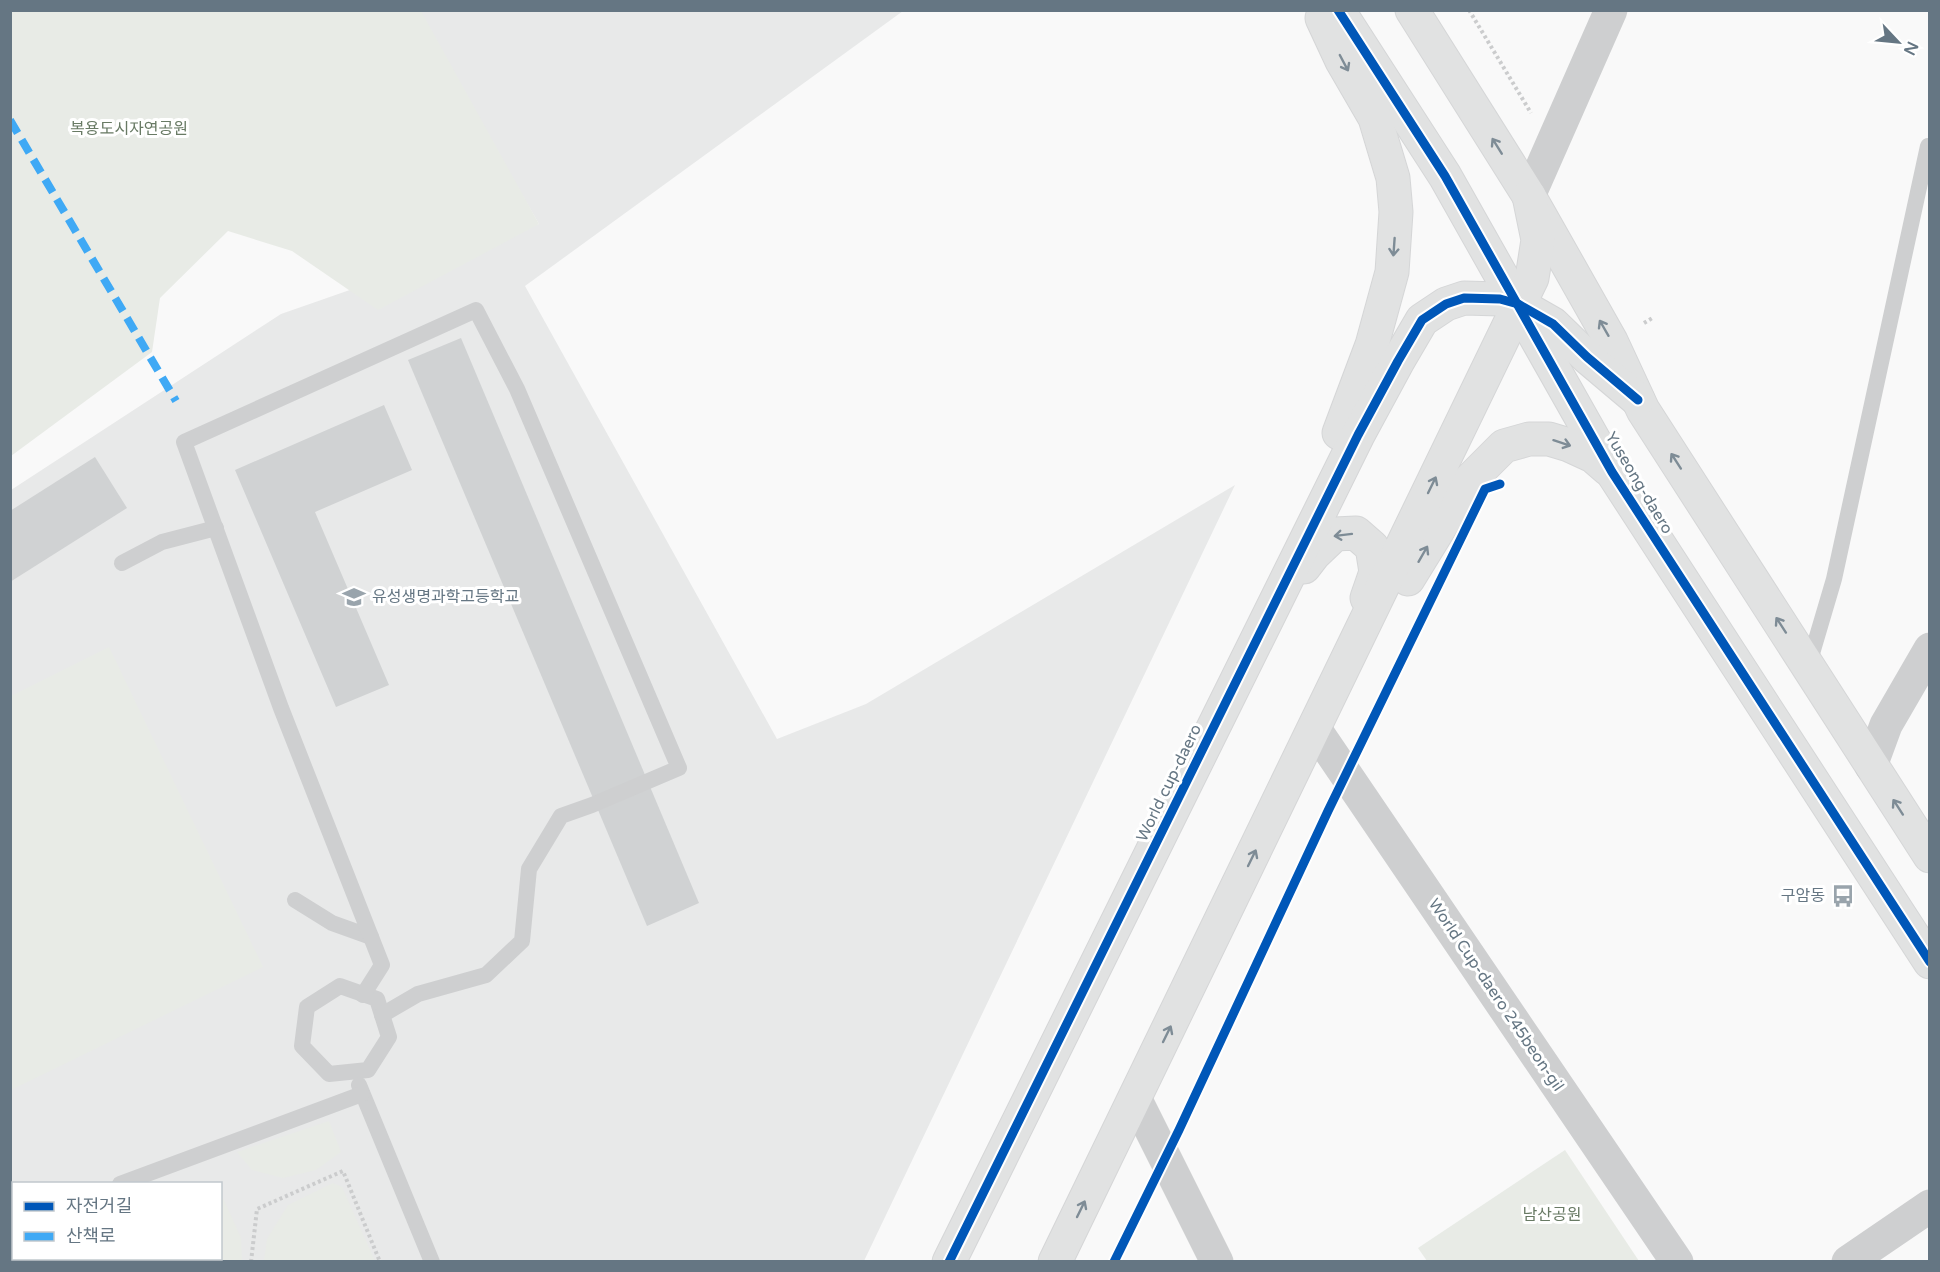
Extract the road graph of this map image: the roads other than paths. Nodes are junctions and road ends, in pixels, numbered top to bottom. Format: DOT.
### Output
graph roads {
  1 [pos="1319,10"];
  2 [pos="1338,10"];
  3 [pos="1412,10"];
  4 [pos="1611,10"];
  5 [pos="1928,146"];
  6 [pos="1529,196"];
  7 [pos="1518,304"];
  8 [pos="1638,400"];
  9 [pos="1612,472"];
  10 [pos="216,528"];
  11 [pos="122,564"];
  12 [pos="1274,605"];
  13 [pos="1929,649"];
  14 [pos="1808,668"];
  15 [pos="1342,670"];
  16 [pos="1315,729"];
  17 [pos="1871,766"];
  18 [pos="1929,856"];
  19 [pos="295,900"];
  20 [pos="371,938"];
  21 [pos="1929,962"];
  22 [pos="363,994"];
  23 [pos="382,1015"];
  24 [pos="354,1072"];
  25 [pos="362,1094"];
  26 [pos="1135,1098"];
  27 [pos="125,1182"];
  28 [pos="1929,1206"];
  29 [pos="432,1262"];
  30 [pos="949,1262"];
  31 [pos="1055,1262"];
  32 [pos="1217,1262"];
  33 [pos="1677,1262"];
  34 [pos="1848,1262"];
  1 -- 12 [label="street, one-way"];
  2 -- 7 [label="street, Yuseong-daero"];
  6 -- 3 [label="street, one-way"];
  4 -- 6 [label="street"];
  5 -- 14 [label="lane"];
  6 -- 7 [label="street"];
  8 -- 6 [label="street, one-way"];
  7 -- 8 [label="street"];
  7 -- 9 [label="street, Yuseong-daero"];
  7 -- 12 [label="street, World cup-daero"];
  15 -- 7 [label="street, one-way"];
  14 -- 8 [label="street, one-way"];
  15 -- 9 [label="street, one-way"];
  9 -- 21 [label="street, Yuseong-daero"];
  10 -- 11 [label="lane"];
  10 -- 20 [label="lane"];
  10 -- 23 [label="lane"];
  15 -- 12 [label="street, one-way"];
  12 -- 30 [label="street, World cup-daero"];
  13 -- 17 [label="street"];
  14 -- 17 [label="street"];
  15 -- 16 [label="street"];
  26 -- 16 [label="street, one-way"];
  16 -- 33 [label="street, World Cup-daero 245beon-gil"];
  18 -- 17 [label="street, one-way"];
  19 -- 20 [label="lane"];
  20 -- 22 [label="lane"];
  22 -- 23 [label="lane"];
  22 -- 24 [label="lane"];
  23 -- 24 [label="lane"];
  24 -- 25 [label="lane"];
  25 -- 27 [label="lane"];
  25 -- 29 [label="lane"];
  31 -- 26 [label="street, one-way"];
  26 -- 32 [label="street"];
  28 -- 34 [label="street"];
}
